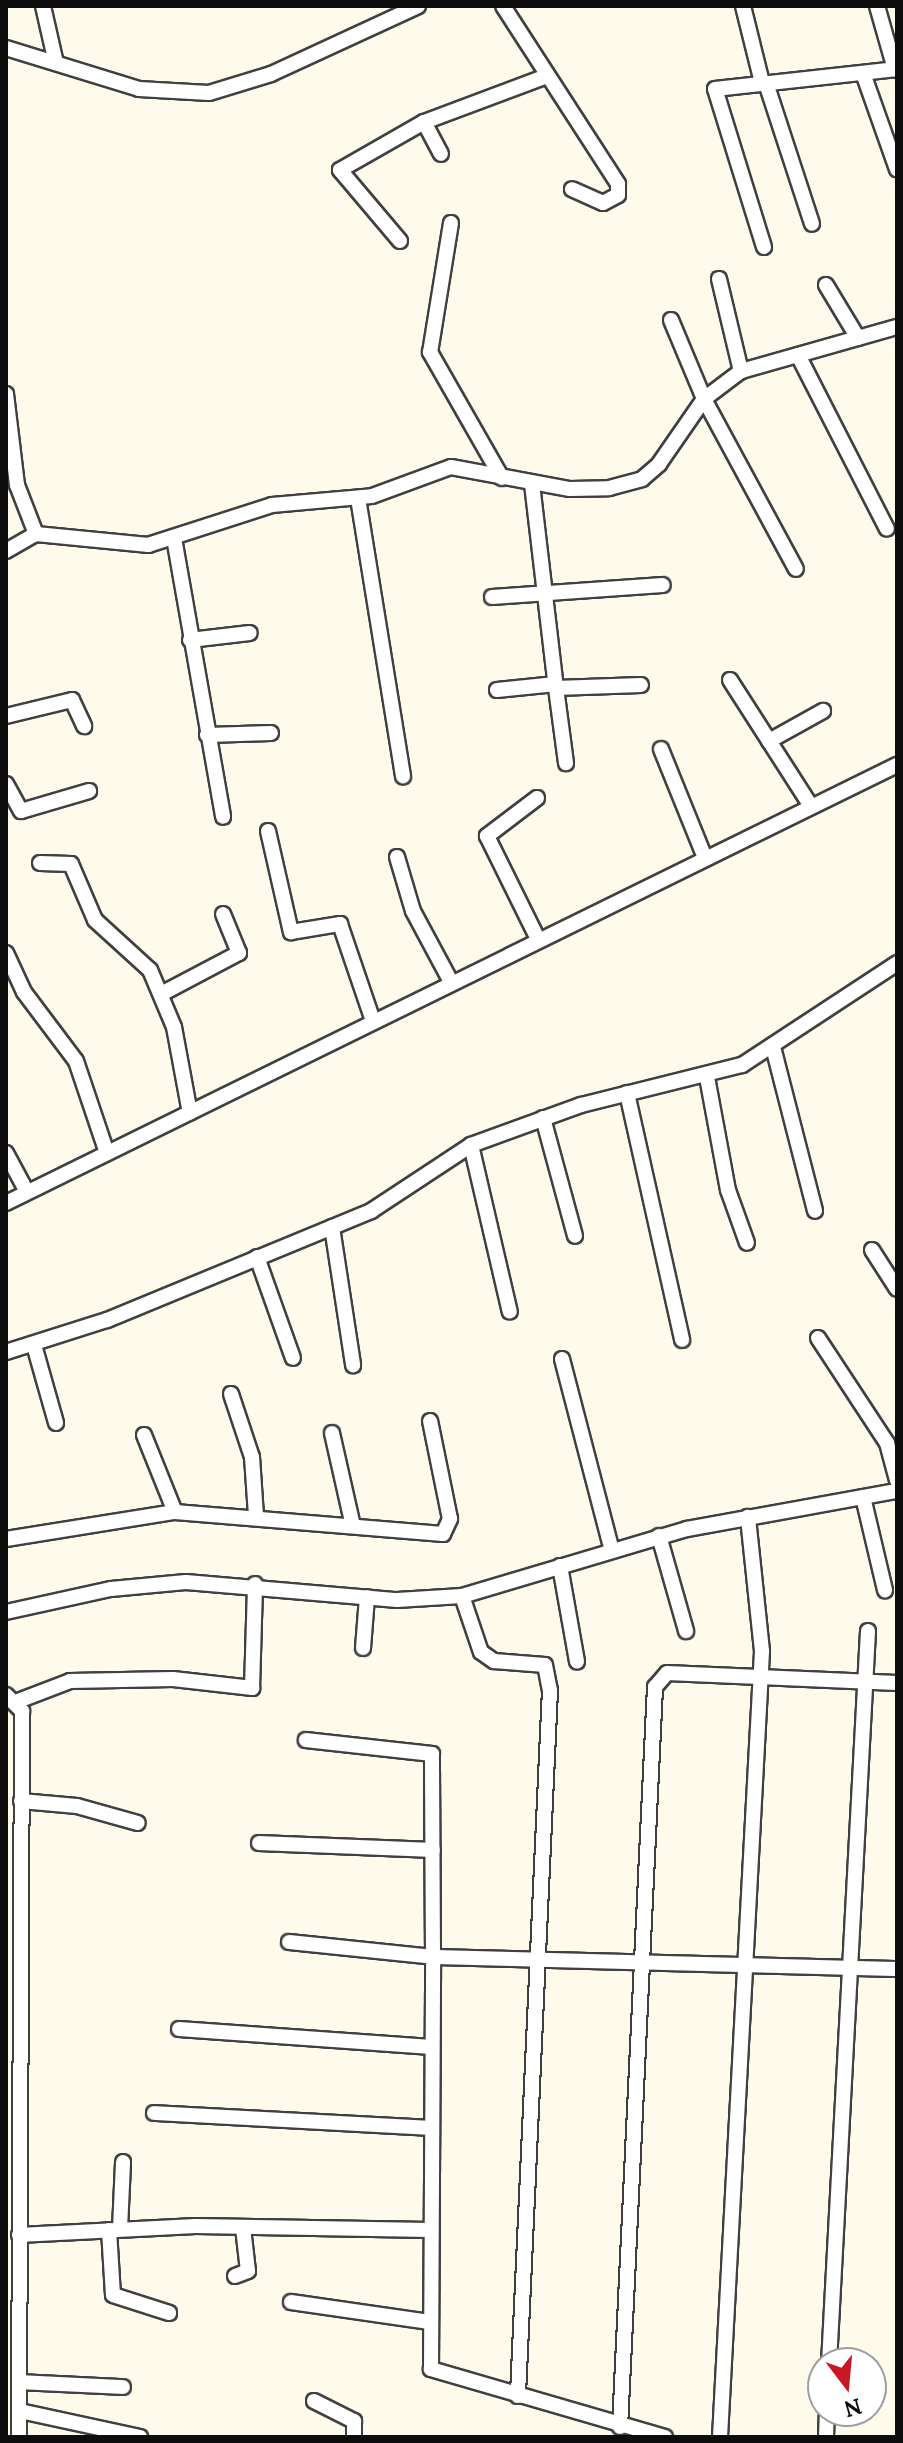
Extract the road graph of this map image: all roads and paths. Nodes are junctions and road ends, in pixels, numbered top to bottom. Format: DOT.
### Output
graph roads {
  1 [pos="43,6"];
  2 [pos="418,6"];
  3 [pos="503,6"];
  4 [pos="743,6"];
  5 [pos="877,6"];
  6 [pos="6,48"];
  7 [pos="56,63"];
  8 [pos="896,69"];
  9 [pos="547,76"];
  10 [pos="864,76"];
  11 [pos="764,83"];
  12 [pos="424,122"];
  13 [pos="441,154"];
  14 [pos="897,169"];
  15 [pos="572,189"];
  16 [pos="451,223"];
  17 [pos="812,224"];
  18 [pos="400,241"];
  19 [pos="764,247"];
  20 [pos="719,279"];
  21 [pos="826,285"];
  22 [pos="671,320"];
  23 [pos="897,327"];
  24 [pos="858,338"];
  25 [pos="798,355"];
  26 [pos="741,371"];
  27 [pos="6,394"];
  28 [pos="704,399"];
  29 [pos="502,478"];
  30 [pos="532,484"];
  31 [pos="358,498"];
  32 [pos="887,529"];
  33 [pos="36,534"];
  34 [pos="174,538"];
  35 [pos="6,551"];
  36 [pos="796,569"];
  37 [pos="663,585"];
  38 [pos="545,591"];
  39 [pos="492,597"];
  40 [pos="250,633"];
  41 [pos="190,640"];
  42 [pos="730,680"];
  43 [pos="641,685"];
  44 [pos="556,686"];
  45 [pos="497,690"];
  46 [pos="823,711"];
  47 [pos="6,716"];
  48 [pos="84,726"];
  49 [pos="271,733"];
  50 [pos="207,735"];
  51 [pos="769,741"];
  52 [pos="661,749"];
  53 [pos="566,763"];
  54 [pos="897,765"];
  55 [pos="403,776"];
  56 [pos="6,784"];
  57 [pos="89,791"];
  58 [pos="537,798"];
  59 [pos="811,806"];
  60 [pos="223,817"];
  61 [pos="268,831"];
  62 [pos="397,857"];
  63 [pos="705,858"];
  64 [pos="40,863"];
  65 [pos="223,914"];
  66 [pos="538,939"];
  67 [pos="6,953"];
  68 [pos="897,963"];
  69 [pos="451,982"];
  70 [pos="163,993"];
  71 [pos="373,1021"];
  72 [pos="773,1047"];
  73 [pos="707,1077"];
  74 [pos="627,1093"];
  75 [pos="190,1113"];
  76 [pos="543,1118"];
  77 [pos="471,1145"];
  78 [pos="6,1153"];
  79 [pos="107,1153"];
  80 [pos="27,1192"];
  81 [pos="6,1203"];
  82 [pos="815,1211"];
  83 [pos="332,1227"];
  84 [pos="575,1236"];
  85 [pos="747,1243"];
  86 [pos="872,1250"];
  87 [pos="257,1257"];
  88 [pos="897,1289"];
  89 [pos="510,1312"];
  90 [pos="818,1338"];
  91 [pos="682,1340"];
  92 [pos="34,1345"];
  93 [pos="6,1352"];
  94 [pos="293,1358"];
  95 [pos="562,1359"];
  96 [pos="353,1365"];
  97 [pos="231,1394"];
  98 [pos="430,1421"];
  99 [pos="56,1423"];
  100 [pos="332,1433"];
  101 [pos="144,1435"];
  102 [pos="897,1481"];
  103 [pos="897,1491"];
  104 [pos="863,1497"];
  105 [pos="175,1512"];
  106 [pos="256,1515"];
  107 [pos="748,1517"];
  108 [pos="353,1526"];
  109 [pos="659,1536"];
  110 [pos="6,1539"];
  111 [pos="611,1547"];
  112 [pos="560,1566"];
  113 [pos="255,1584"];
  114 [pos="885,1590"];
  115 [pos="462,1596"];
  116 [pos="367,1597"];
  117 [pos="6,1612"];
  118 [pos="686,1631"];
  119 [pos="868,1631"];
  120 [pos="363,1648"];
  121 [pos="577,1661"];
  122 [pos="760,1676"];
  123 [pos="864,1682"];
  124 [pos="897,1683"];
  125 [pos="12,1698"];
  126 [pos="306,1740"];
  127 [pos="21,1801"];
  128 [pos="138,1823"];
  129 [pos="259,1843"];
  130 [pos="433,1850"];
  131 [pos="13,1855"];
  132 [pos="289,1942"];
  133 [pos="12,1943"];
  134 [pos="433,1957"];
  135 [pos="538,1958"];
  136 [pos="642,1961"];
  137 [pos="743,1966"];
  138 [pos="849,1967"];
  139 [pos="897,1969"];
  140 [pos="179,2029"];
  141 [pos="431,2047"];
  142 [pos="12,2073"];
  143 [pos="154,2113"];
  144 [pos="430,2128"];
  145 [pos="123,2162"];
  146 [pos="12,2180"];
  147 [pos="243,2228"];
  148 [pos="115,2229"];
  149 [pos="430,2230"];
  150 [pos="19,2235"];
  151 [pos="235,2276"];
  152 [pos="291,2302"];
  153 [pos="13,2310"];
  154 [pos="169,2313"];
  155 [pos="430,2322"];
  156 [pos="830,2347"];
  157 [pos="20,2382"];
  158 [pos="123,2387"];
  159 [pos="518,2396"];
  160 [pos="314,2401"];
  161 [pos="20,2411"];
  162 [pos="620,2427"];
  163 [pos="19,2437"];
  164 [pos="140,2437"];
  165 [pos="354,2437"];
  166 [pos="665,2437"];
  167 [pos="720,2437"];
  1 -- 7 [label="street"];
  2 -- 7 [label="street"];
  3 -- 9 [label="street"];
  4 -- 11 [label="street"];
  5 -- 8 [label="street"];
  6 -- 7 [label="street"];
  8 -- 10 [label="street"];
  9 -- 12 [label="street"];
  9 -- 15 [label="street"];
  10 -- 11 [label="street"];
  10 -- 14 [label="street"];
  11 -- 17 [label="street"];
  11 -- 19 [label="street"];
  12 -- 13 [label="street"];
  12 -- 18 [label="street"];
  16 -- 29 [label="street"];
  20 -- 26 [label="street"];
  21 -- 24 [label="street"];
  22 -- 28 [label="street"];
  23 -- 24 [label="street"];
  24 -- 25 [label="street"];
  25 -- 26 [label="street"];
  25 -- 32 [label="street"];
  26 -- 28 [label="street"];
  27 -- 33 [label="street"];
  28 -- 30 [label="street"];
  28 -- 36 [label="street"];
  29 -- 30 [label="street"];
  29 -- 31 [label="street"];
  30 -- 38 [label="street"];
  31 -- 34 [label="street"];
  31 -- 55 [label="street"];
  33 -- 34 [label="street"];
  33 -- 35 [label="street"];
  34 -- 41 [label="street"];
  37 -- 38 [label="street"];
  38 -- 39 [label="street"];
  38 -- 44 [label="street"];
  40 -- 41 [label="street"];
  41 -- 50 [label="street"];
  42 -- 51 [label="street"];
  43 -- 44 [label="street"];
  44 -- 45 [label="street"];
  44 -- 53 [label="street"];
  46 -- 51 [label="street"];
  47 -- 48 [label="street"];
  49 -- 50 [label="street"];
  50 -- 60 [label="street"];
  51 -- 59 [label="street"];
  52 -- 63 [label="street"];
  54 -- 59 [label="street"];
  56 -- 57 [label="street"];
  58 -- 66 [label="street"];
  59 -- 63 [label="street"];
  61 -- 71 [label="street"];
  62 -- 69 [label="street"];
  63 -- 66 [label="street"];
  64 -- 70 [label="street"];
  65 -- 70 [label="street"];
  66 -- 69 [label="street"];
  67 -- 79 [label="street"];
  68 -- 72 [label="street"];
  69 -- 71 [label="street"];
  70 -- 75 [label="street"];
  71 -- 75 [label="street"];
  72 -- 73 [label="street"];
  72 -- 82 [label="street"];
  73 -- 74 [label="street"];
  73 -- 85 [label="street"];
  74 -- 76 [label="street"];
  74 -- 91 [label="street"];
  75 -- 79 [label="street"];
  76 -- 77 [label="street"];
  76 -- 84 [label="street"];
  77 -- 83 [label="street"];
  77 -- 89 [label="street"];
  78 -- 80 [label="street"];
  79 -- 80 [label="street"];
  80 -- 81 [label="street"];
  83 -- 87 [label="street"];
  83 -- 96 [label="street"];
  86 -- 88 [label="street"];
  87 -- 92 [label="street"];
  87 -- 94 [label="street"];
  90 -- 102 [label="street"];
  92 -- 93 [label="street"];
  92 -- 99 [label="street"];
  95 -- 111 [label="street"];
  97 -- 106 [label="street"];
  98 -- 108 [label="street"];
  100 -- 108 [label="street"];
  101 -- 105 [label="street"];
  103 -- 104 [label="street"];
  104 -- 107 [label="street"];
  104 -- 114 [label="street"];
  105 -- 106 [label="street"];
  105 -- 110 [label="street"];
  106 -- 108 [label="street"];
  107 -- 109 [label="street"];
  107 -- 122 [label="street"];
  109 -- 111 [label="street"];
  109 -- 118 [label="street"];
  111 -- 112 [label="street"];
  112 -- 115 [label="street"];
  112 -- 121 [label="street"];
  113 -- 116 [label="street"];
  113 -- 117 [label="street"];
  113 -- 125 [label="street"];
  115 -- 116 [label="street"];
  115 -- 135 [label="street"];
  116 -- 120 [label="street"];
  119 -- 123 [label="street"];
  122 -- 123 [label="street"];
  122 -- 136 [label="street"];
  122 -- 137 [label="street"];
  123 -- 124 [label="street"];
  123 -- 138 [label="street"];
  125 -- 127 [label="street"];
  126 -- 130 [label="street"];
  127 -- 128 [label="street"];
  127 -- 131 [label="street"];
  129 -- 130 [label="street"];
  130 -- 134 [label="street"];
  131 -- 133 [label="street"];
  132 -- 134 [label="street"];
  133 -- 142 [label="street"];
  134 -- 135 [label="street"];
  134 -- 141 [label="street"];
  135 -- 136 [label="street"];
  135 -- 159 [label="street"];
  136 -- 137 [label="street"];
  136 -- 162 [label="street"];
  137 -- 138 [label="street"];
  137 -- 167 [label="street"];
  138 -- 139 [label="street"];
  138 -- 156 [label="street"];
  140 -- 141 [label="street"];
  141 -- 144 [label="street"];
  142 -- 146 [label="street"];
  143 -- 144 [label="street"];
  144 -- 149 [label="street"];
  145 -- 148 [label="street"];
  146 -- 150 [label="street"];
  147 -- 148 [label="street"];
  147 -- 149 [label="street"];
  147 -- 151 [label="street"];
  148 -- 150 [label="street"];
  148 -- 154 [label="street"];
  149 -- 155 [label="street"];
  150 -- 153 [label="street"];
  152 -- 155 [label="street"];
  153 -- 157 [label="street"];
  155 -- 159 [label="street"];
  157 -- 158 [label="street"];
  157 -- 161 [label="street"];
  159 -- 162 [label="street"];
  160 -- 165 [label="street"];
  161 -- 163 [label="street"];
  161 -- 164 [label="street"];
  162 -- 166 [label="street"];
}
